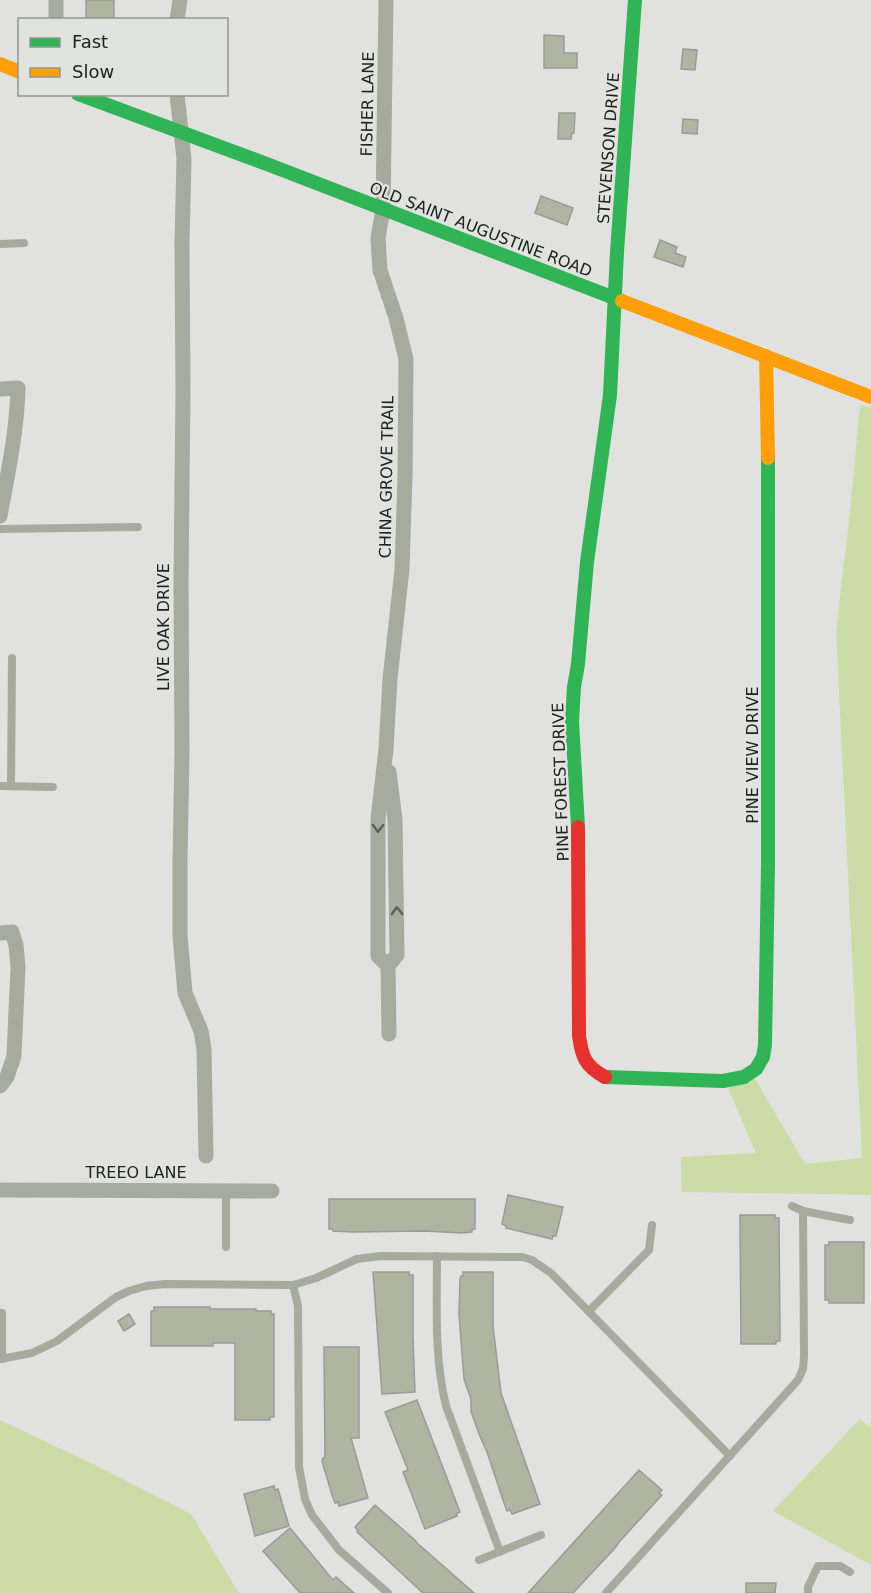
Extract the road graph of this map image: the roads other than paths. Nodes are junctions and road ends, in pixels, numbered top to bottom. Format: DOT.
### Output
graph roads {
  1 [pos="56,0"];
  2 [pos="180,0"];
  3 [pos="386,0"];
  4 [pos="635,0"];
  5 [pos="56,18"];
  6 [pos="177,18"];
  7 [pos="0,64"];
  8 [pos="18,71"];
  9 [pos="83,96"];
  10 [pos="177,96"];
  11 [pos="181,132"];
  12 [pos="383,209"];
  13 [pos="24,243"];
  14 [pos="0,244"];
  15 [pos="616,298"];
  16 [pos="766,356"];
  17 [pos="0,388"];
  18 [pos="871,397"];
  19 [pos="0,516"];
  20 [pos="138,527"];
  21 [pos="0,529"];
  22 [pos="12,658"];
  23 [pos="0,786"];
  24 [pos="11,786"];
  25 [pos="53,787"];
  26 [pos="0,933"];
  27 [pos="389,1034"];
  28 [pos="675,1080"];
  29 [pos="0,1086"];
  30 [pos="206,1156"];
  31 [pos="0,1190"];
  32 [pos="226,1191"];
  33 [pos="272,1191"];
  34 [pos="792,1206"];
  35 [pos="803,1210"];
  36 [pos="850,1220"];
  37 [pos="652,1225"];
  38 [pos="226,1247"];
  39 [pos="437,1256"];
  40 [pos="293,1285"];
  41 [pos="589,1311"];
  42 [pos="0,1312"];
  43 [pos="1,1359"];
  44 [pos="730,1456"];
  45 [pos="541,1535"];
  46 [pos="500,1552"];
  47 [pos="479,1560"];
  48 [pos="850,1572"];
  49 [pos="388,1593"];
  50 [pos="606,1593"];
  51 [pos="808,1593"];
  1 -- 5 [label="street"];
  2 -- 6 [label="street"];
  3 -- 12 [label="street, FISHER LANE"];
  4 -- 15 [label="street, STEVENSON DRIVE"];
  7 -- 8 [label="street"];
  9 -- 11 [label="street, OLD SAINT AUGUSTINE ROAD"];
  10 -- 11 [label="street, LIVE OAK DRIVE"];
  11 -- 12 [label="street, OLD SAINT AUGUSTINE ROAD"];
  11 -- 30 [label="street, LIVE OAK DRIVE"];
  12 -- 15 [label="street, OLD SAINT AUGUSTINE ROAD"];
  12 -- 27 [label="street, CHINA GROVE TRAIL"];
  13 -- 14 [label="lane"];
  15 -- 16 [label="street, OLD SAINT AUGUSTINE ROAD"];
  15 -- 28 [label="street, PINE FOREST DRIVE"];
  16 -- 18 [label="street, OLD SAINT AUGUSTINE ROAD"];
  16 -- 28 [label="street, PINE VIEW DRIVE"];
  17 -- 19 [label="street"];
  20 -- 21 [label="lane"];
  22 -- 24 [label="lane"];
  23 -- 24 [label="lane"];
  24 -- 25 [label="lane"];
  26 -- 29 [label="street"];
  31 -- 32 [label="street, TREEO LANE"];
  32 -- 33 [label="street, TREEO LANE"];
  32 -- 38 [label="lane"];
  34 -- 35 [label="lane"];
  35 -- 36 [label="lane"];
  35 -- 44 [label="lane"];
  37 -- 41 [label="lane"];
  39 -- 40 [label="lane"];
  39 -- 41 [label="lane"];
  39 -- 46 [label="lane"];
  40 -- 43 [label="lane"];
  40 -- 49 [label="lane"];
  41 -- 44 [label="lane"];
  42 -- 43 [label="lane"];
  44 -- 50 [label="lane"];
  45 -- 46 [label="lane"];
  46 -- 47 [label="lane"];
  48 -- 51 [label="lane"];
}
